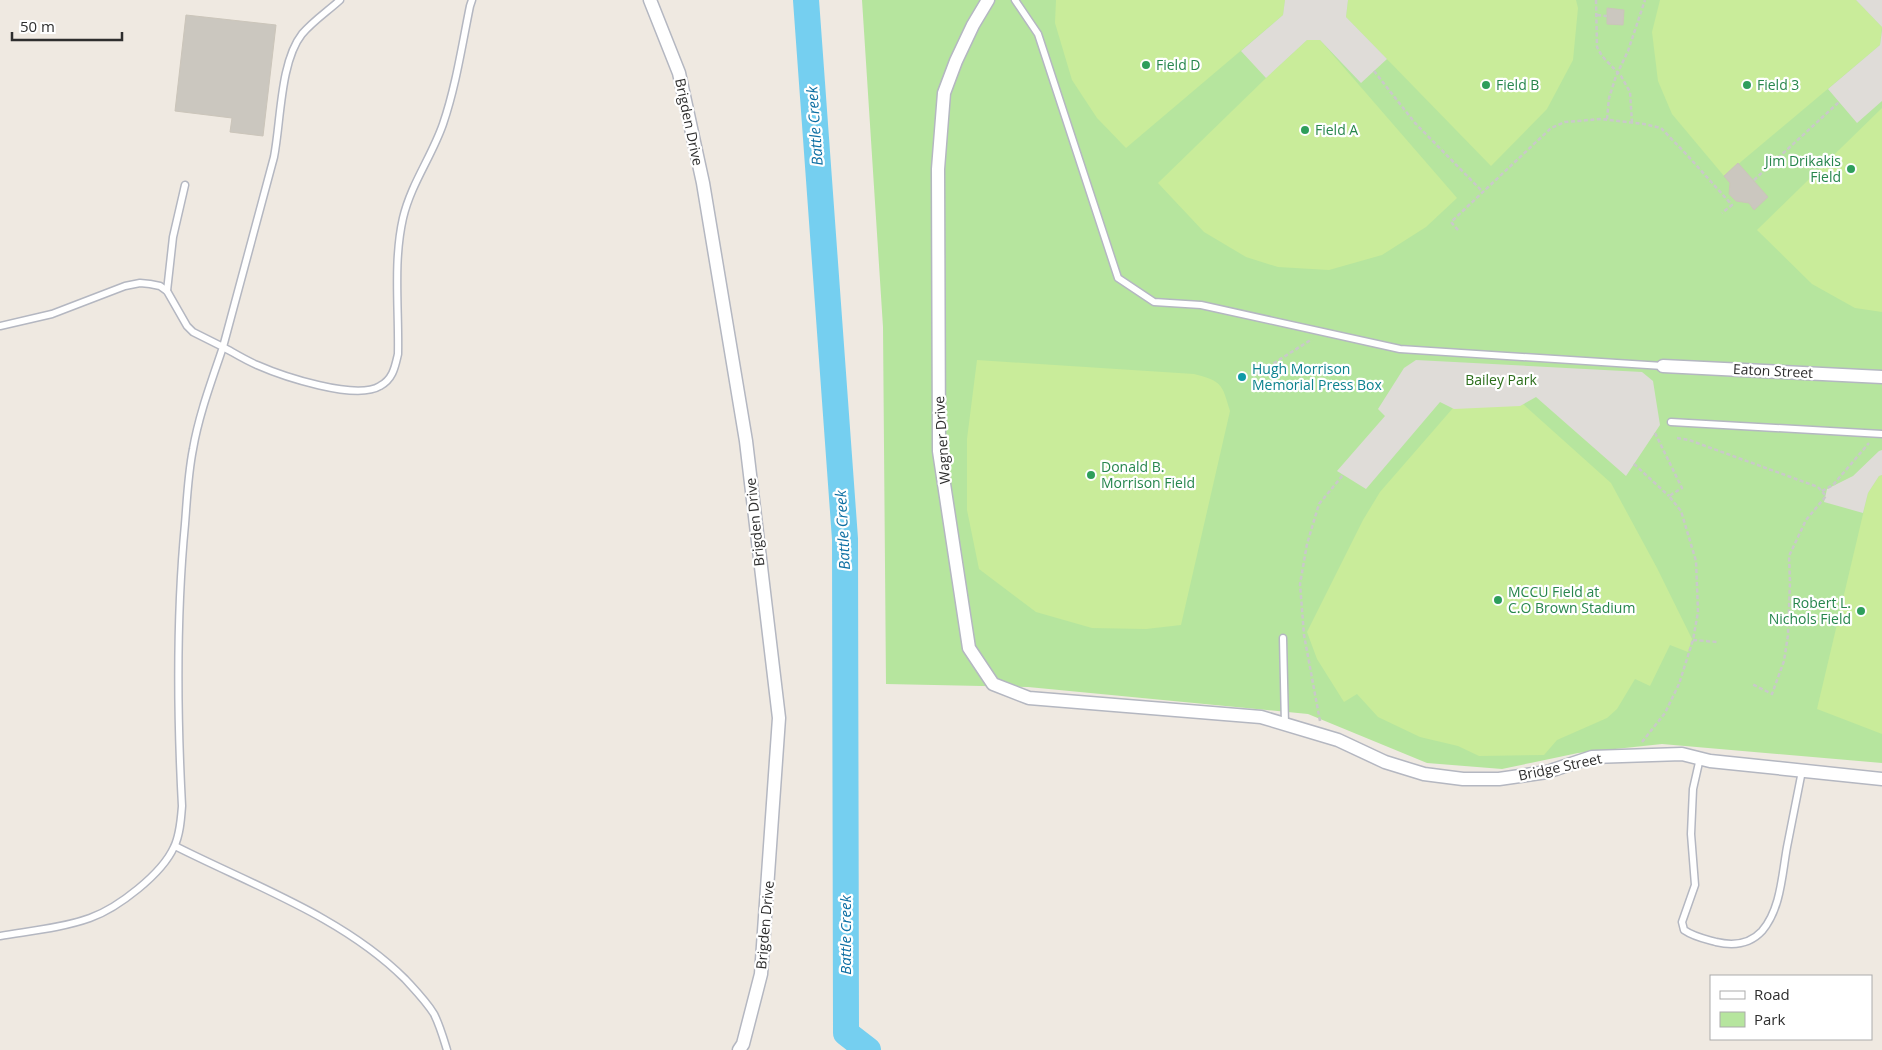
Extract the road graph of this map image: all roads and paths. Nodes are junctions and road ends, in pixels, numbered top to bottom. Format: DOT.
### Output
graph roads {
  1 [pos="340,0"];
  2 [pos="472,0"];
  3 [pos="650,0"];
  4 [pos="988,0"];
  5 [pos="1015,0"];
  6 [pos="1596,0"];
  7 [pos="1645,0"];
  8 [pos="1597,15"];
  9 [pos="1607,16"];
  10 [pos="1374,71"];
  11 [pos="1618,72"];
  12 [pos="1840,102"];
  13 [pos="1607,120"];
  14 [pos="1632,123"];
  15 [pos="1754,180"];
  16 [pos="185,185"];
  17 [pos="1483,192"];
  18 [pos="1722,213"];
  19 [pos="1458,230"];
  20 [pos="167,291"];
  21 [pos="0,326"];
  22 [pos="1324,332"];
  23 [pos="223,347"];
  24 [pos="1663,366"];
  25 [pos="1257,374"];
  26 [pos="1882,377"];
  27 [pos="1672,422"];
  28 [pos="1655,433"];
  29 [pos="1882,434"];
  30 [pos="1677,438"];
  31 [pos="1871,440"];
  32 [pos="1634,464"];
  33 [pos="1343,474"];
  34 [pos="1822,491"];
  35 [pos="1669,496"];
  36 [pos="1284,638"];
  37 [pos="1693,640"];
  38 [pos="1717,642"];
  39 [pos="1752,684"];
  40 [pos="1186,711"];
  41 [pos="1285,725"];
  42 [pos="1322,735"];
  43 [pos="1634,755"];
  44 [pos="1700,758"];
  45 [pos="1802,771"];
  46 [pos="1882,779"];
  47 [pos="175,846"];
  48 [pos="0,936"];
  49 [pos="446,1050"];
  50 [pos="739,1050"];
  1 -- 23 [label="lane"];
  2 -- 23 [label="lane"];
  3 -- 50 [label="street, Brigden Drive"];
  4 -- 40 [label="street, Wagner Drive"];
  5 -- 22 [label="lane"];
  6 -- 8 [label="path"];
  7 -- 11 [label="path"];
  8 -- 9 [label="path"];
  8 -- 11 [label="path"];
  10 -- 17 [label="path"];
  11 -- 13 [label="path"];
  11 -- 14 [label="path"];
  12 -- 15 [label="path"];
  13 -- 14 [label="path"];
  13 -- 17 [label="path"];
  14 -- 18 [label="path"];
  16 -- 20 [label="lane"];
  17 -- 19 [label="path"];
  20 -- 21 [label="lane"];
  20 -- 23 [label="lane"];
  22 -- 24 [label="lane"];
  22 -- 25 [label="path"];
  23 -- 47 [label="lane"];
  24 -- 26 [label="street, Eaton Street"];
  27 -- 29 [label="lane"];
  28 -- 35 [label="path"];
  30 -- 34 [label="path"];
  31 -- 34 [label="path"];
  32 -- 35 [label="path"];
  33 -- 42 [label="path"];
  34 -- 39 [label="path"];
  35 -- 37 [label="path"];
  36 -- 41 [label="lane"];
  37 -- 38 [label="path"];
  37 -- 43 [label="path"];
  40 -- 41 [label="street, Bridge Street"];
  41 -- 42 [label="street, Bridge Street"];
  42 -- 43 [label="street, Bridge Street"];
  43 -- 44 [label="street, Bridge Street"];
  44 -- 45 [label="street, Bridge Street"];
  44 -- 45 [label="lane"];
  45 -- 46 [label="street, Bridge Street"];
  47 -- 48 [label="lane"];
  47 -- 49 [label="lane"];
}
